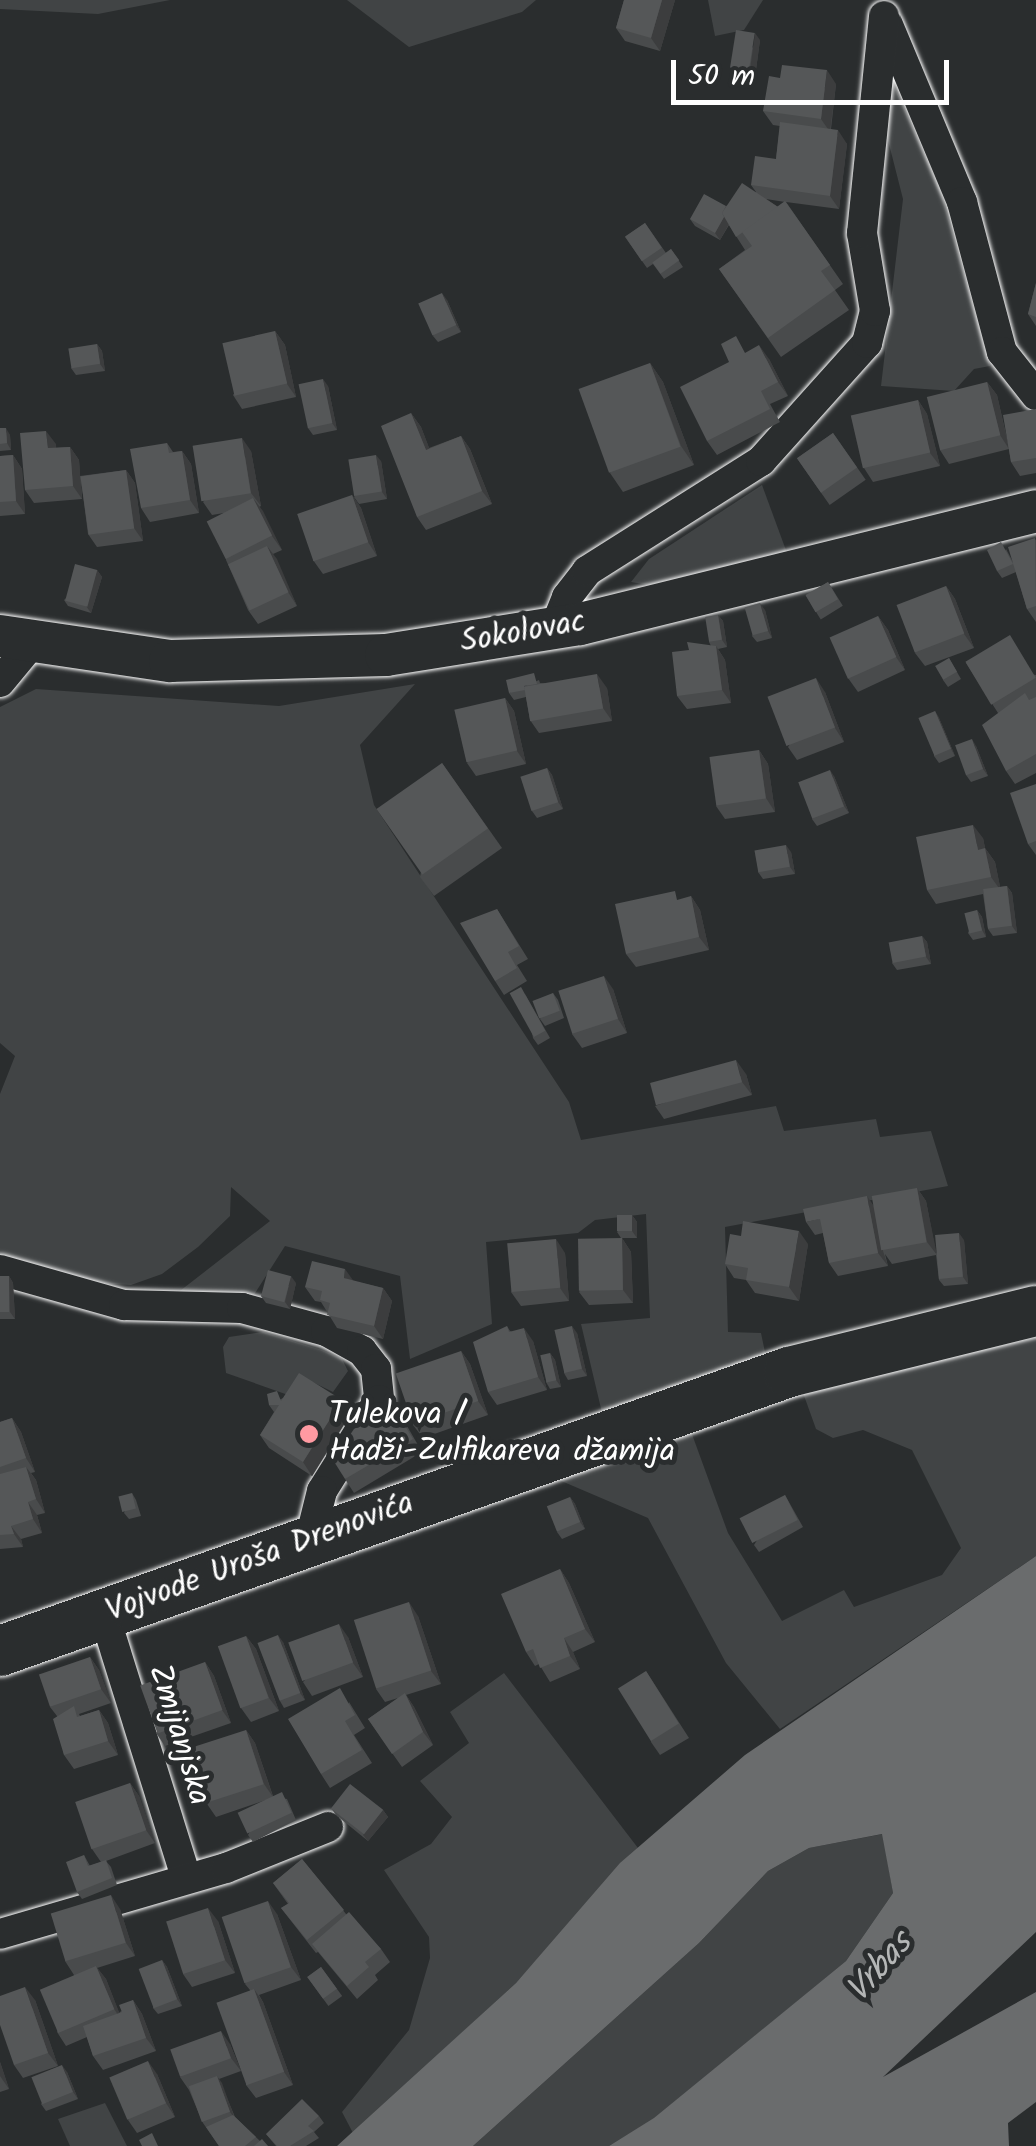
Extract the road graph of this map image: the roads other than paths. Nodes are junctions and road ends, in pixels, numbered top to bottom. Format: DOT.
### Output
graph roads {
  1 [pos="886,8"];
  2 [pos="1036,395"];
  3 [pos="1036,511"];
  4 [pos="555,627"];
  5 [pos="16,639"];
  6 [pos="0,682"];
  7 [pos="0,1270"];
  8 [pos="1036,1311"];
  9 [pos="310,1538"];
  10 [pos="104,1614"];
  11 [pos="0,1651"];
  12 [pos="328,1826"];
  13 [pos="186,1877"];
  14 [pos="0,1934"];
  1 -- 2 [label="street"];
  1 -- 4 [label="street"];
  3 -- 4 [label="main road, Sokolovac"];
  4 -- 5 [label="main road, Sokolovac"];
  5 -- 6 [label="street"];
  7 -- 9 [label="street"];
  8 -- 9 [label="main road, Vojvode Uroša Drenovića"];
  9 -- 10 [label="main road, Vojvode Uroša Drenovića"];
  10 -- 11 [label="main road, Vojvode Uroša Drenovića"];
  10 -- 13 [label="street, Zmijanjska"];
  12 -- 13 [label="street"];
  13 -- 14 [label="street"];
}
